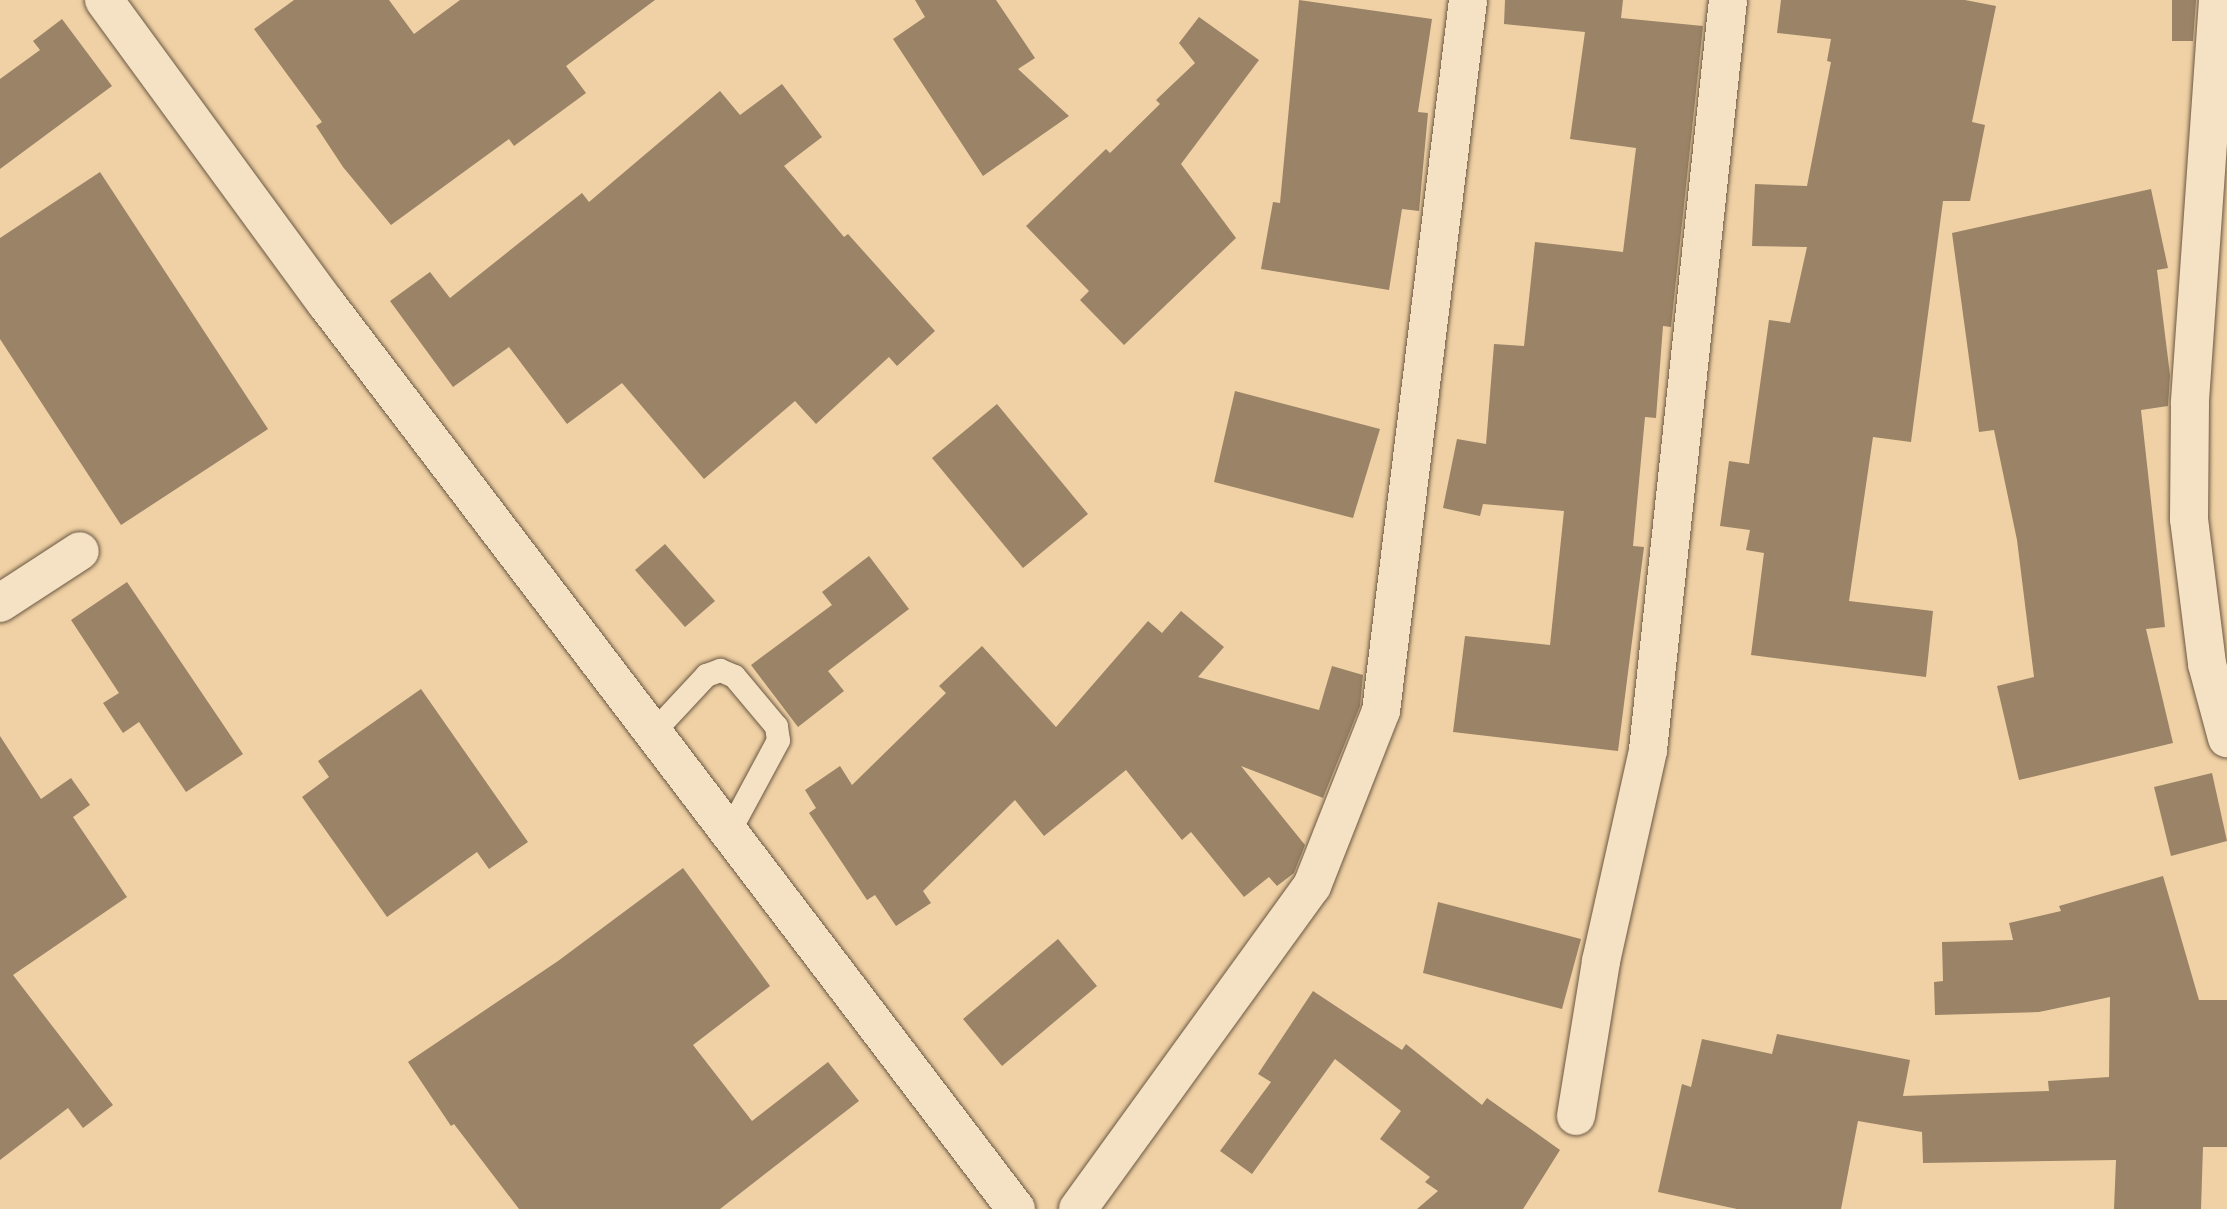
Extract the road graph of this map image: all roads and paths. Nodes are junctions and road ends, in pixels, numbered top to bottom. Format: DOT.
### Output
graph roads {
  1 [pos="104,0"];
  2 [pos="1468,0"];
  3 [pos="1728,0"];
  4 [pos="2218,0"];
  5 [pos="79,551"];
  6 [pos="0,603"];
  7 [pos="652,734"];
  8 [pos="2227,738"];
  9 [pos="728,833"];
  10 [pos="1576,1116"];
  11 [pos="1016,1209"];
  12 [pos="1079,1209"];
  1 -- 7 [label="street"];
  2 -- 12 [label="street"];
  3 -- 10 [label="street"];
  4 -- 8 [label="street"];
  5 -- 6 [label="street"];
  7 -- 9 [label="street"];
  7 -- 9 [label="lane"];
  9 -- 11 [label="street"];
}
